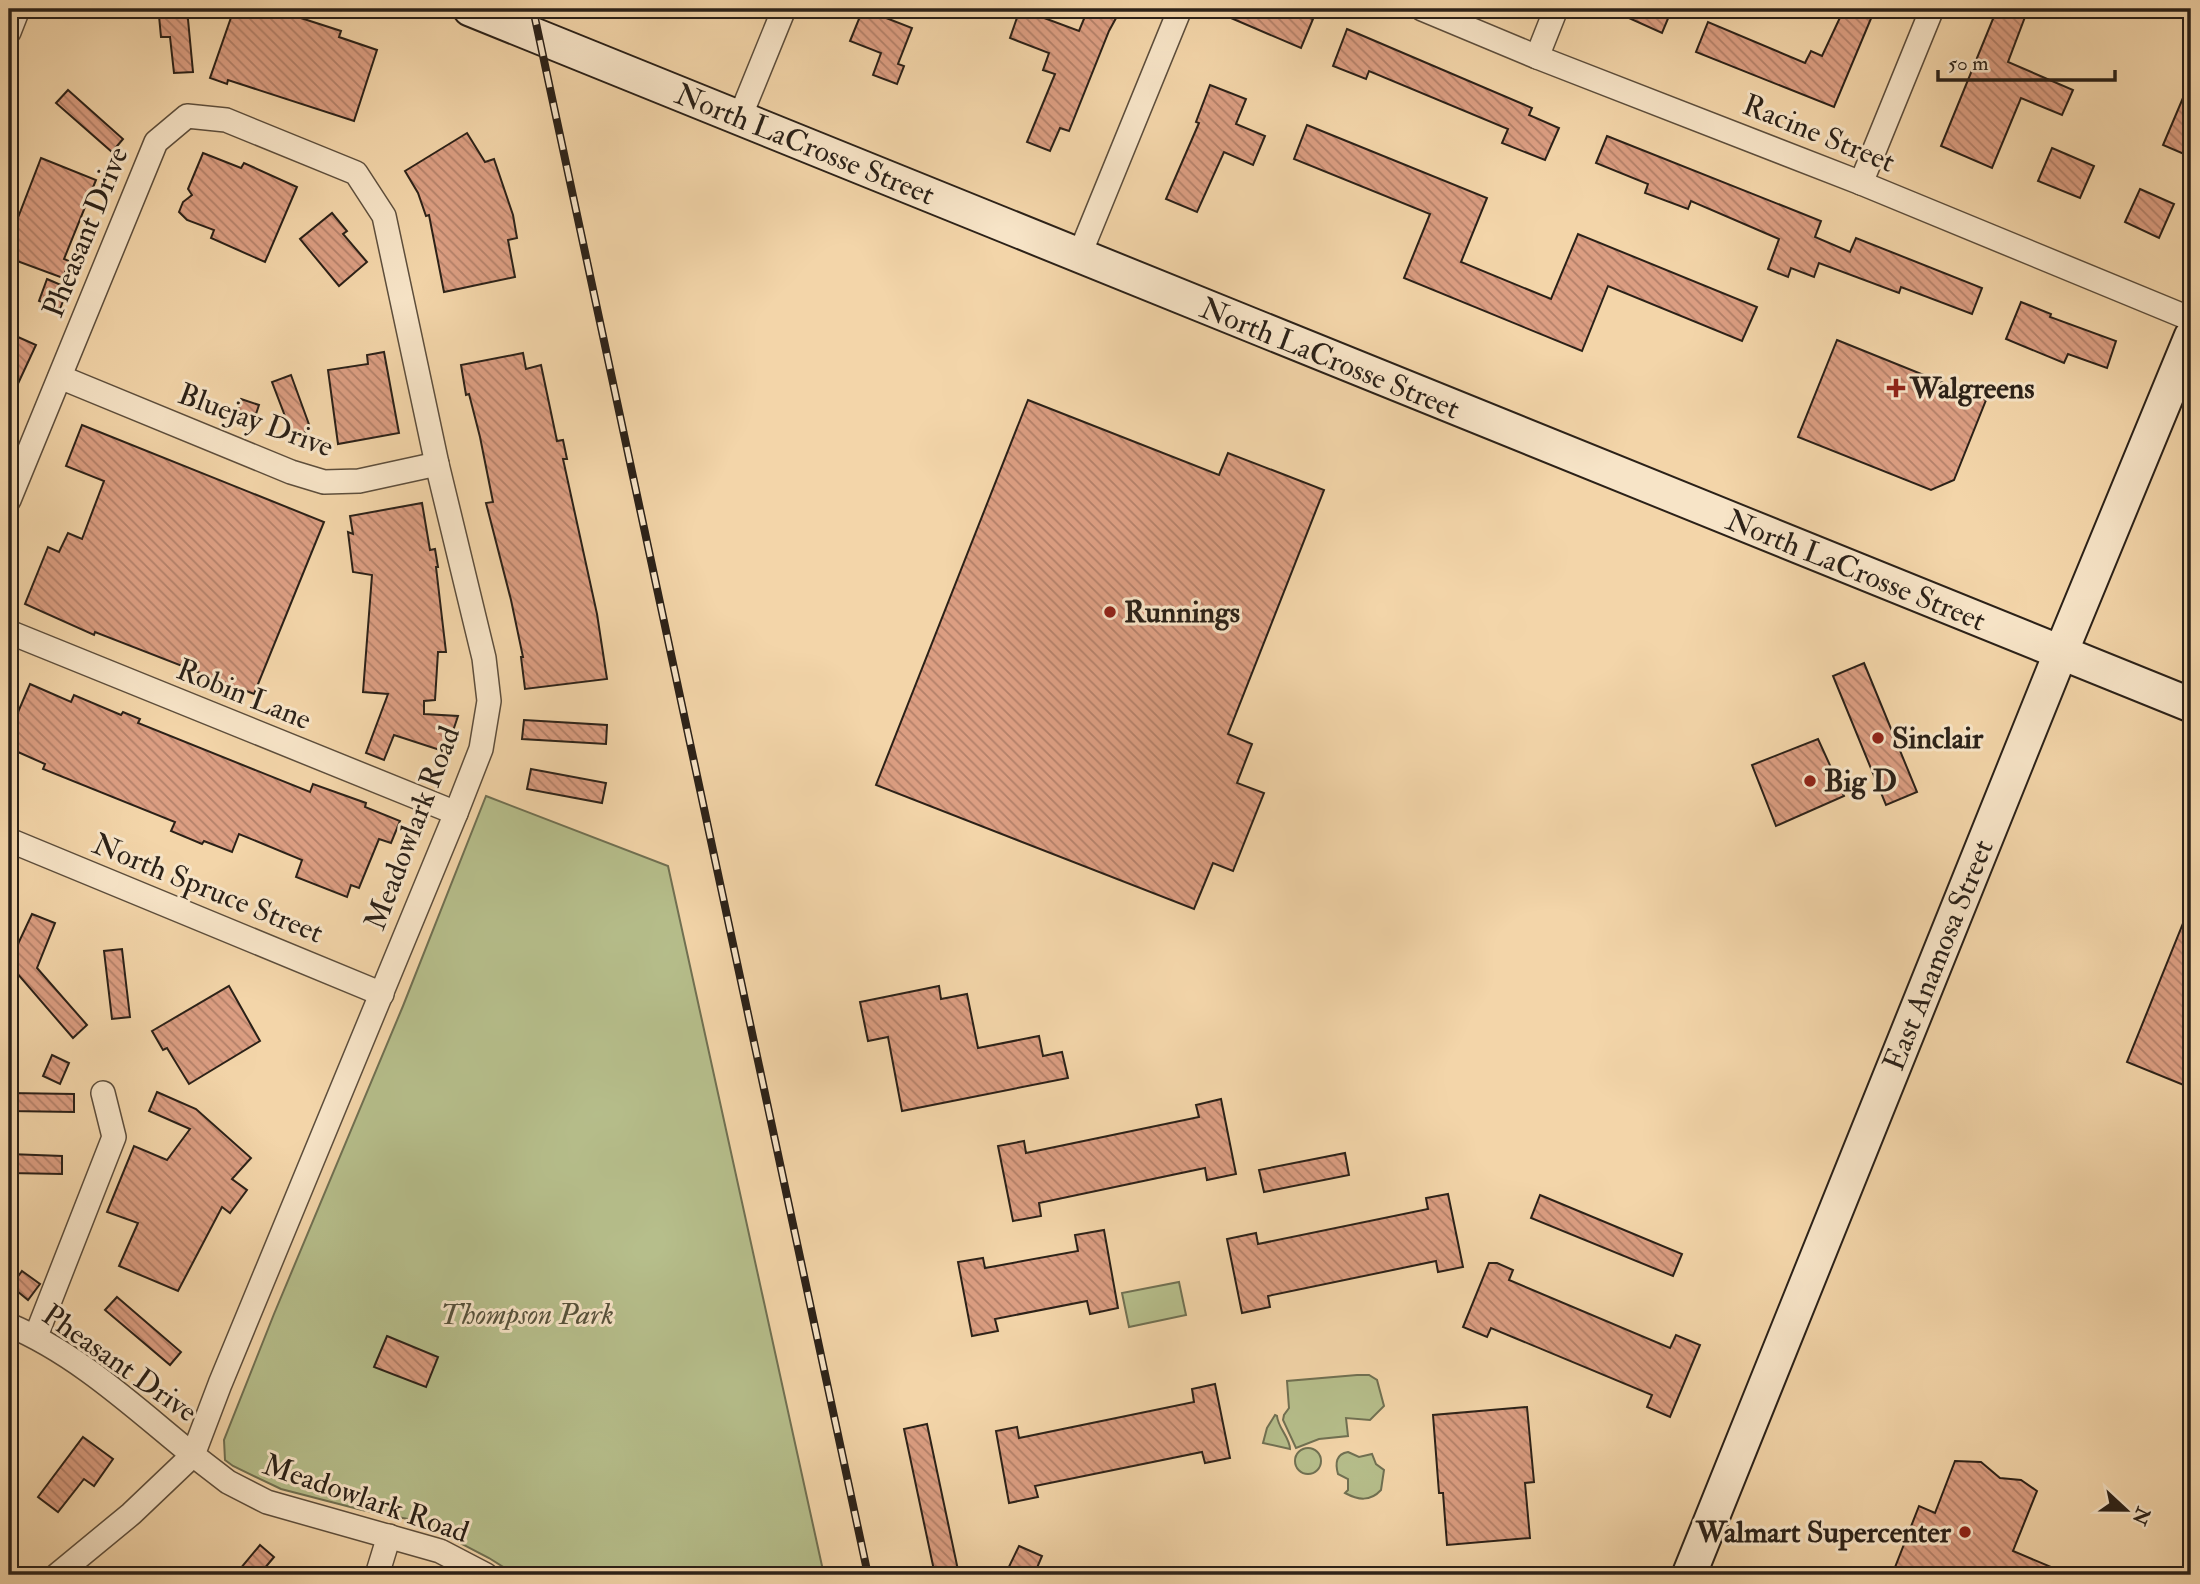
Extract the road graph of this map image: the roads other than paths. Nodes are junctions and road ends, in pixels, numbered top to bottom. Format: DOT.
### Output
graph roads {
  1 [pos="18,9"];
  2 [pos="470,9"];
  3 [pos="784,9"];
  4 [pos="1180,9"];
  5 [pos="1422,9"];
  6 [pos="1556,9"];
  7 [pos="1932,9"];
  8 [pos="9,32"];
  9 [pos="1536,57"];
  10 [pos="187,116"];
  11 [pos="740,117"];
  12 [pos="1861,183"];
  13 [pos="1079,256"];
  14 [pos="2191,319"];
  15 [pos="2191,337"];
  16 [pos="60,377"];
  17 [pos="437,464"];
  18 [pos="9,500"];
  19 [pos="9,632"];
  20 [pos="2061,652"];
  21 [pos="2191,705"];
  22 [pos="456,813"];
  23 [pos="9,840"];
  24 [pos="382,994"];
  25 [pos="103,1094"];
  26 [pos="9,1325"];
  27 [pos="36,1336"];
  28 [pos="193,1455"];
  29 [pos="389,1536"];
  30 [pos="57,1575"];
  31 [pos="377,1575"];
  32 [pos="486,1575"];
  33 [pos="1689,1575"];
  1 -- 8 [label="street"];
  2 -- 11 [label="main road, North LaCrosse Street"];
  3 -- 11 [label="street"];
  4 -- 13 [label="street"];
  5 -- 9 [label="street, Racine Street"];
  6 -- 9 [label="street"];
  7 -- 12 [label="street"];
  9 -- 12 [label="street, Racine Street"];
  10 -- 16 [label="street, Pheasant Drive"];
  10 -- 17 [label="street, Meadowlark Road"];
  11 -- 13 [label="main road, North LaCrosse Street"];
  12 -- 14 [label="street, Racine Street"];
  13 -- 20 [label="main road, North LaCrosse Street"];
  15 -- 20 [label="main road, East Anamosa Street"];
  16 -- 17 [label="street, Bluejay Drive"];
  16 -- 18 [label="street, Pheasant Drive"];
  17 -- 22 [label="street, Meadowlark Road"];
  19 -- 22 [label="street, Robin Lane"];
  20 -- 21 [label="main road, North LaCrosse Street"];
  20 -- 33 [label="main road, East Anamosa Street"];
  22 -- 24 [label="street, Meadowlark Road"];
  23 -- 24 [label="street, North Spruce Street"];
  24 -- 28 [label="street, Meadowlark Road"];
  25 -- 27 [label="street"];
  26 -- 27 [label="street, Pheasant Drive"];
  27 -- 28 [label="street, Pheasant Drive"];
  28 -- 29 [label="street, Meadowlark Road"];
  28 -- 30 [label="street, Meadowlark Road"];
  29 -- 31 [label="street"];
  29 -- 32 [label="street, Meadowlark Road"];
}
